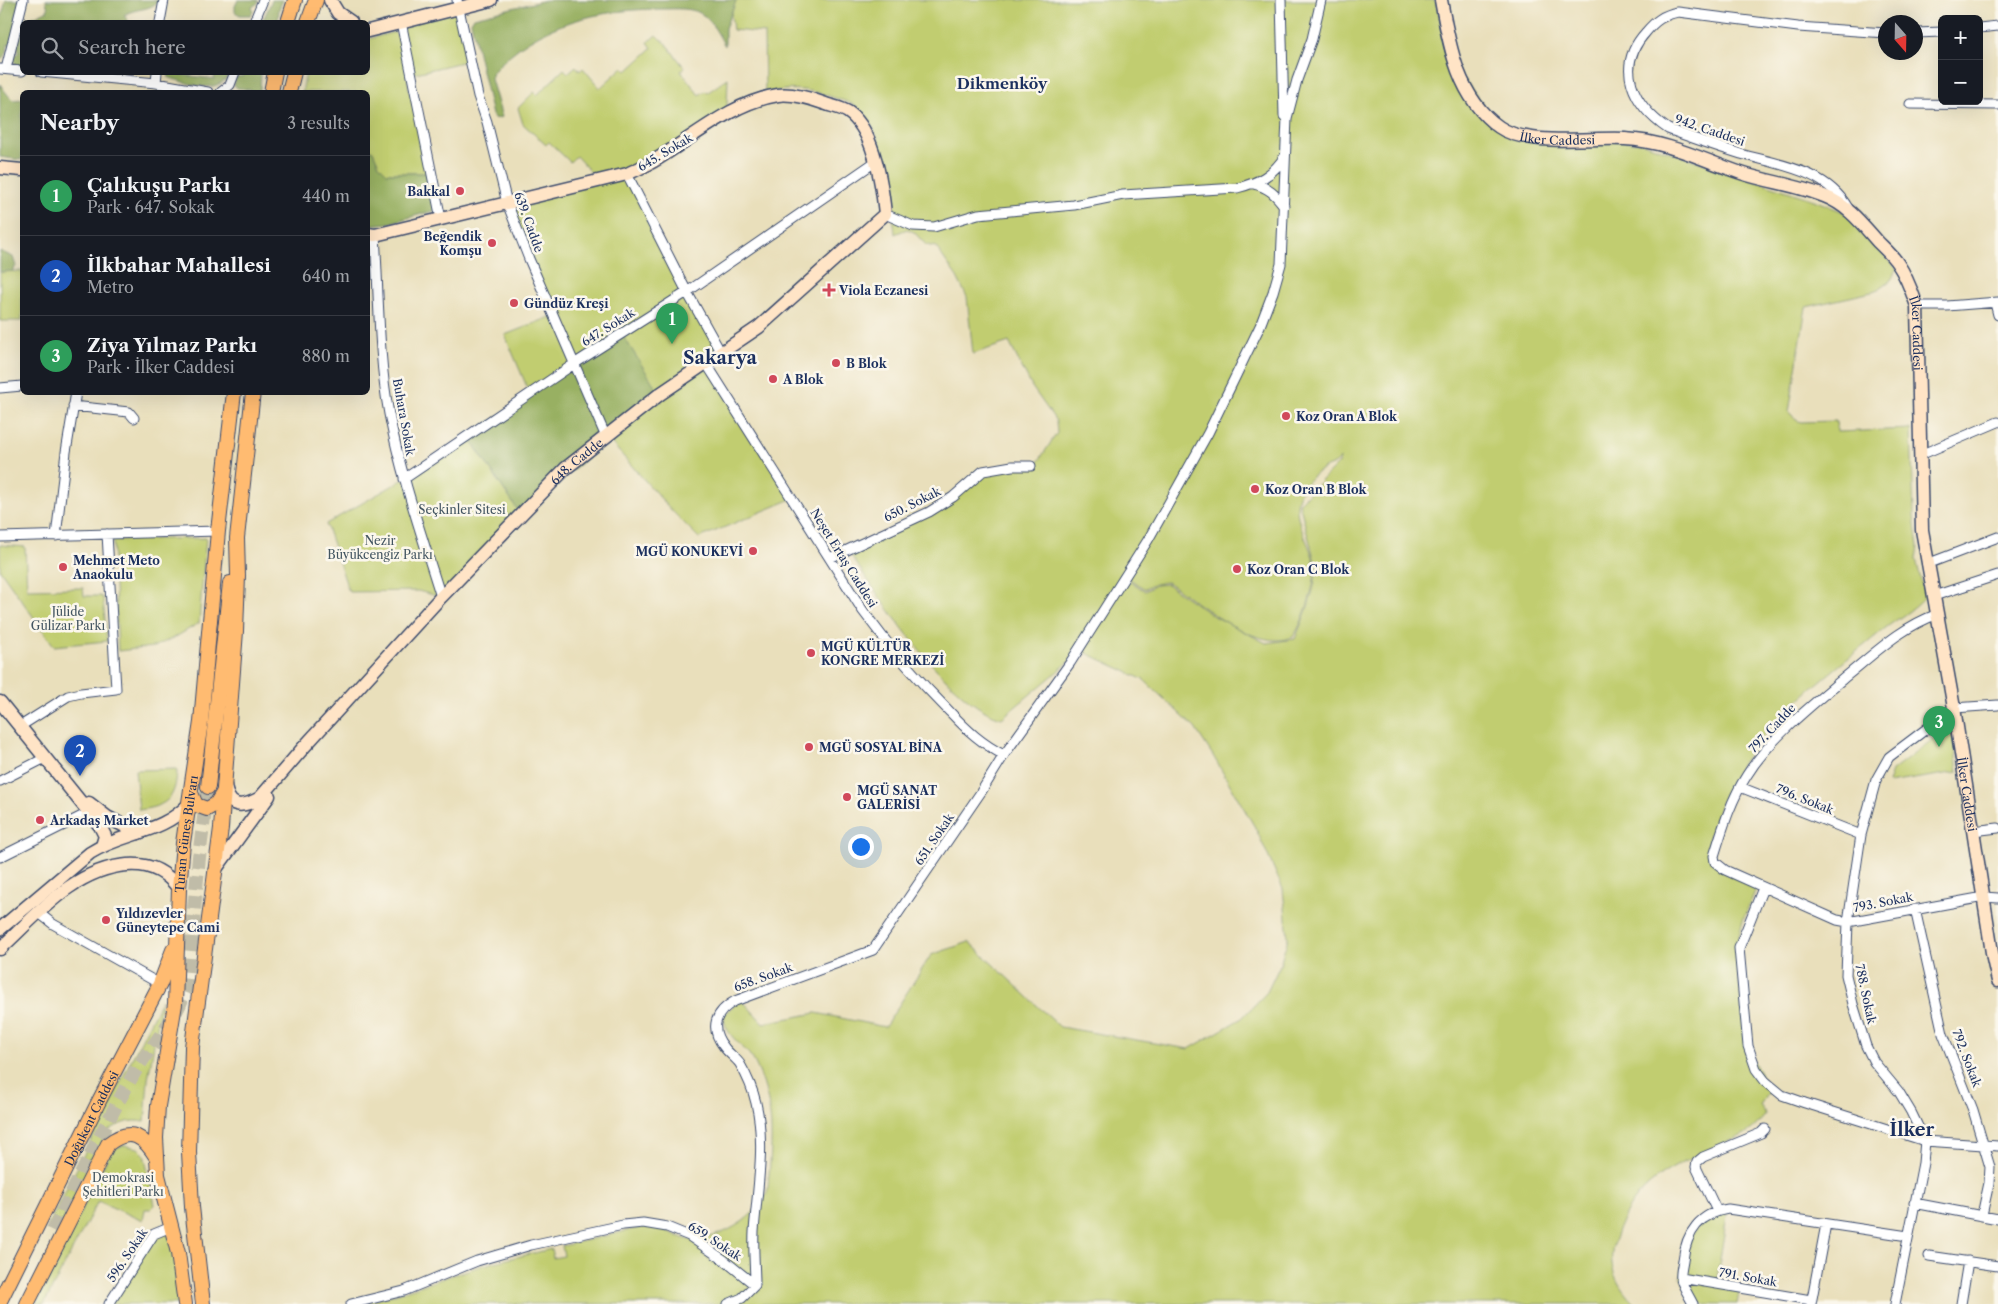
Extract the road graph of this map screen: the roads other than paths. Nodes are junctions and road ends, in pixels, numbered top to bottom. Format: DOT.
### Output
graph roads {
  1 [pos="23,0"];
  2 [pos="164,0"];
  3 [pos="263,0"];
  4 [pos="295,0"];
  5 [pos="316,0"];
  6 [pos="330,0"];
  7 [pos="491,0"];
  8 [pos="1281,0"];
  9 [pos="1321,0"];
  10 [pos="1441,0"];
  11 [pos="457,4"];
  12 [pos="160,20"];
  13 [pos="255,20"];
  14 [pos="289,20"];
  15 [pos="309,20"];
  16 [pos="348,20"];
  17 [pos="401,22"];
  18 [pos="1998,26"];
  19 [pos="1983,28"];
  20 [pos="370,30"];
  21 [pos="1878,32"];
  22 [pos="1938,32"];
  23 [pos="1923,33"];
  24 [pos="3,69"];
  25 [pos="20,71"];
  26 [pos="72,75"];
  27 [pos="157,75"];
  28 [pos="234,75"];
  29 [pos="274,75"];
  30 [pos="293,75"];
  31 [pos="156,83"];
  32 [pos="196,90"];
  33 [pos="224,90"];
  34 [pos="271,90"];
  35 [pos="290,90"];
  36 [pos="1910,104"];
  37 [pos="1998,106"];
  38 [pos="1285,156"];
  39 [pos="875,162"];
  40 [pos="0,168"];
  41 [pos="20,170"];
  42 [pos="627,174"];
  43 [pos="1254,184"];
  44 [pos="507,204"];
  45 [pos="1284,206"];
  46 [pos="1850,211"];
  47 [pos="886,214"];
  48 [pos="441,219"];
  49 [pos="372,235"];
  50 [pos="687,292"];
  51 [pos="1997,302"];
  52 [pos="1917,306"];
  53 [pos="1998,315"];
  54 [pos="721,353"];
  55 [pos="706,363"];
  56 [pos="574,364"];
  57 [pos="20,386"];
  58 [pos="0,388"];
  59 [pos="75,395"];
  60 [pos="234,395"];
  61 [pos="253,395"];
  62 [pos="73,406"];
  63 [pos="134,418"];
  64 [pos="1998,422"];
  65 [pos="606,437"];
  66 [pos="1920,455"];
  67 [pos="1031,466"];
  68 [pos="404,479"];
  69 [pos="218,531"];
  70 [pos="107,534"];
  71 [pos="56,536"];
  72 [pos="0,537"];
  73 [pos="1998,537"];
  74 [pos="236,538"];
  75 [pos="830,558"];
  76 [pos="1927,564"];
  77 [pos="1998,575"];
  78 [pos="1934,596"];
  79 [pos="441,597"];
  80 [pos="1938,614"];
  81 [pos="1998,705"];
  82 [pos="1954,708"];
  83 [pos="2,709"];
  84 [pos="19,727"];
  85 [pos="304,747"];
  86 [pos="1004,755"];
  87 [pos="45,758"];
  88 [pos="0,781"];
  89 [pos="223,786"];
  90 [pos="208,787"];
  91 [pos="1740,787"];
  92 [pos="190,799"];
  93 [pos="91,809"];
  94 [pos="1998,828"];
  95 [pos="1973,831"];
  96 [pos="138,833"];
  97 [pos="1861,835"];
  98 [pos="102,846"];
  99 [pos="0,857"];
  100 [pos="215,870"];
  101 [pos="1762,888"];
  102 [pos="179,889"];
  103 [pos="1984,897"];
  104 [pos="1998,898"];
  105 [pos="1915,909"];
  106 [pos="39,913"];
  107 [pos="1848,922"];
  108 [pos="0,929"];
  109 [pos="179,935"];
  110 [pos="0,949"];
  111 [pos="873,950"];
  112 [pos="1998,981"];
  113 [pos="160,984"];
  114 [pos="739,1062"];
  115 [pos="1765,1129"];
  116 [pos="1925,1141"];
  117 [pos="1984,1145"];
  118 [pos="1998,1146"];
  119 [pos="157,1158"];
  120 [pos="1914,1203"];
  121 [pos="1717,1211"];
  122 [pos="1982,1216"];
  123 [pos="1998,1219"];
  124 [pos="1826,1224"];
  125 [pos="171,1227"];
  126 [pos="53,1231"];
  127 [pos="1908,1236"];
  128 [pos="1929,1256"];
  129 [pos="1968,1261"];
  130 [pos="1998,1266"];
  131 [pos="1681,1278"];
  132 [pos="755,1285"];
  133 [pos="0,1301"];
  134 [pos="1811,1302"];
  135 [pos="16,1304"];
  136 [pos="27,1304"];
  137 [pos="109,1304"];
  138 [pos="185,1304"];
  139 [pos="203,1304"];
  140 [pos="351,1304"];
  141 [pos="728,1304"];
  142 [pos="1693,1304"];
  143 [pos="1895,1304"];
  144 [pos="1961,1304"];
  1 -- 24 [label="street"];
  2 -- 12 [label="street"];
  3 -- 13 [label="street"];
  4 -- 14 [label="main road"];
  5 -- 15 [label="main road"];
  6 -- 16 [label="main road"];
  7 -- 11 [label="main road"];
  8 -- 38 [label="street"];
  9 -- 38 [label="street"];
  10 -- 46 [label="main road, İlker Caddesi"];
  11 -- 17 [label="main road"];
  11 -- 44 [label="street, 639. Cadde"];
  17 -- 20 [label="main road"];
  17 -- 48 [label="street"];
  18 -- 19 [label="street"];
  21 -- 46 [label="street, 942. Caddesi"];
  22 -- 23 [label="street"];
  24 -- 25 [label="street"];
  26 -- 31 [label="street"];
  27 -- 31 [label="street"];
  28 -- 33 [label="street"];
  29 -- 34 [label="main road"];
  30 -- 35 [label="main road"];
  31 -- 32 [label="street"];
  36 -- 37 [label="street"];
  38 -- 43 [label="street"];
  38 -- 45 [label="street, 651. Sokak"];
  39 -- 42 [label="main road, 645. Sokak"];
  39 -- 47 [label="main road, 645. Sokak"];
  39 -- 50 [label="street, 647. Sokak"];
  40 -- 41 [label="main road"];
  42 -- 44 [label="main road, 645. Sokak"];
  42 -- 50 [label="street"];
  43 -- 45 [label="street"];
  43 -- 47 [label="street"];
  44 -- 48 [label="main road, 645. Sokak"];
  44 -- 56 [label="street, 639. Cadde"];
  45 -- 86 [label="street, 651. Sokak"];
  46 -- 52 [label="main road, İlker Caddesi"];
  47 -- 54 [label="main road, 648. Cadde"];
  48 -- 49 [label="main road, 645. Sokak"];
  49 -- 68 [label="street, Buhara Sokak"];
  50 -- 54 [label="street"];
  50 -- 56 [label="street, 647. Sokak"];
  51 -- 52 [label="street"];
  51 -- 53 [label="street"];
  52 -- 66 [label="main road, İlker Caddesi"];
  54 -- 55 [label="main road, 648. Cadde"];
  55 -- 65 [label="main road, 648. Cadde"];
  55 -- 75 [label="street, Neşet Ertaş Caddesi"];
  56 -- 65 [label="street, 639. Cadde"];
  56 -- 68 [label="street, 647. Sokak"];
  57 -- 58 [label="street"];
  59 -- 62 [label="street"];
  60 -- 69 [label="main road, Turan Güneş Bulvarı"];
  61 -- 74 [label="main road"];
  62 -- 63 [label="street"];
  62 -- 71 [label="street"];
  64 -- 66 [label="street"];
  65 -- 79 [label="main road, 648. Cadde"];
  66 -- 76 [label="main road, İlker Caddesi"];
  67 -- 75 [label="street, 650. Sokak"];
  68 -- 79 [label="street, Buhara Sokak"];
  69 -- 70 [label="street"];
  69 -- 92 [label="main road, Turan Güneş Bulvarı"];
  70 -- 71 [label="street"];
  70 -- 84 [label="street"];
  71 -- 72 [label="street"];
  73 -- 76 [label="street"];
  74 -- 89 [label="main road"];
  74 -- 90 [label="main road"];
  75 -- 86 [label="street, Neşet Ertaş Caddesi"];
  76 -- 78 [label="main road, İlker Caddesi"];
  77 -- 78 [label="street"];
  78 -- 80 [label="main road, İlker Caddesi"];
  79 -- 85 [label="main road, 648. Cadde"];
  80 -- 82 [label="main road, İlker Caddesi"];
  80 -- 91 [label="street, 797. Cadde"];
  81 -- 82 [label="street"];
  82 -- 95 [label="main road, İlker Caddesi"];
  82 -- 97 [label="street, 788. Sokak"];
  83 -- 84 [label="main road"];
  84 -- 87 [label="main road"];
  85 -- 89 [label="main road"];
  85 -- 100 [label="main road"];
  86 -- 111 [label="street, 651. Sokak"];
  87 -- 88 [label="street"];
  87 -- 93 [label="main road"];
  89 -- 92 [label="main road"];
  89 -- 100 [label="main road"];
  91 -- 97 [label="street, 796. Sokak"];
  91 -- 101 [label="street, 797. Cadde"];
  92 -- 96 [label="main road"];
  92 -- 102 [label="main road, Turan Güneş Bulvarı"];
  93 -- 96 [label="main road"];
  93 -- 98 [label="main road"];
  93 -- 99 [label="street"];
  94 -- 95 [label="street"];
  95 -- 103 [label="main road, İlker Caddesi"];
  96 -- 98 [label="main road"];
  97 -- 107 [label="street, 788. Sokak"];
  98 -- 108 [label="main road"];
  100 -- 139 [label="main road"];
  101 -- 107 [label="street, 793. Sokak"];
  101 -- 116 [label="street"];
  102 -- 106 [label="main road"];
  102 -- 109 [label="main road, Turan Güneş Bulvarı"];
  103 -- 104 [label="street, 793. Sokak"];
  103 -- 105 [label="street, 793. Sokak"];
  103 -- 112 [label="main road, İlker Caddesi"];
  105 -- 107 [label="street, 793. Sokak"];
  105 -- 117 [label="street, 792. Sokak"];
  106 -- 110 [label="main road"];
  106 -- 113 [label="street"];
  107 -- 116 [label="street, 788. Sokak"];
  109 -- 113 [label="main road, Doğukent Caddesi"];
  109 -- 119 [label="main road, Turan Güneş Bulvarı"];
  111 -- 114 [label="street, 658. Sokak"];
  113 -- 133 [label="main road, Doğukent Caddesi"];
  114 -- 132 [label="street, 659. Sokak"];
  115 -- 121 [label="street"];
  116 -- 117 [label="street"];
  116 -- 120 [label="street"];
  117 -- 118 [label="street"];
  117 -- 122 [label="street, 792. Sokak"];
  119 -- 125 [label="main road, Turan Güneş Bulvarı"];
  119 -- 136 [label="main road"];
  120 -- 122 [label="street"];
  120 -- 127 [label="street"];
  121 -- 124 [label="street"];
  121 -- 131 [label="street"];
  122 -- 123 [label="street"];
  124 -- 127 [label="street"];
  124 -- 134 [label="street"];
  125 -- 137 [label="street, 596. Sokak"];
  125 -- 138 [label="main road, Turan Güneş Bulvarı"];
  126 -- 135 [label="main road"];
  127 -- 143 [label="street"];
  128 -- 129 [label="street"];
  129 -- 130 [label="street"];
  129 -- 144 [label="street"];
  131 -- 134 [label="street, 791. Sokak"];
  131 -- 142 [label="street"];
  132 -- 140 [label="street, 659. Sokak"];
  132 -- 141 [label="street"];
}
